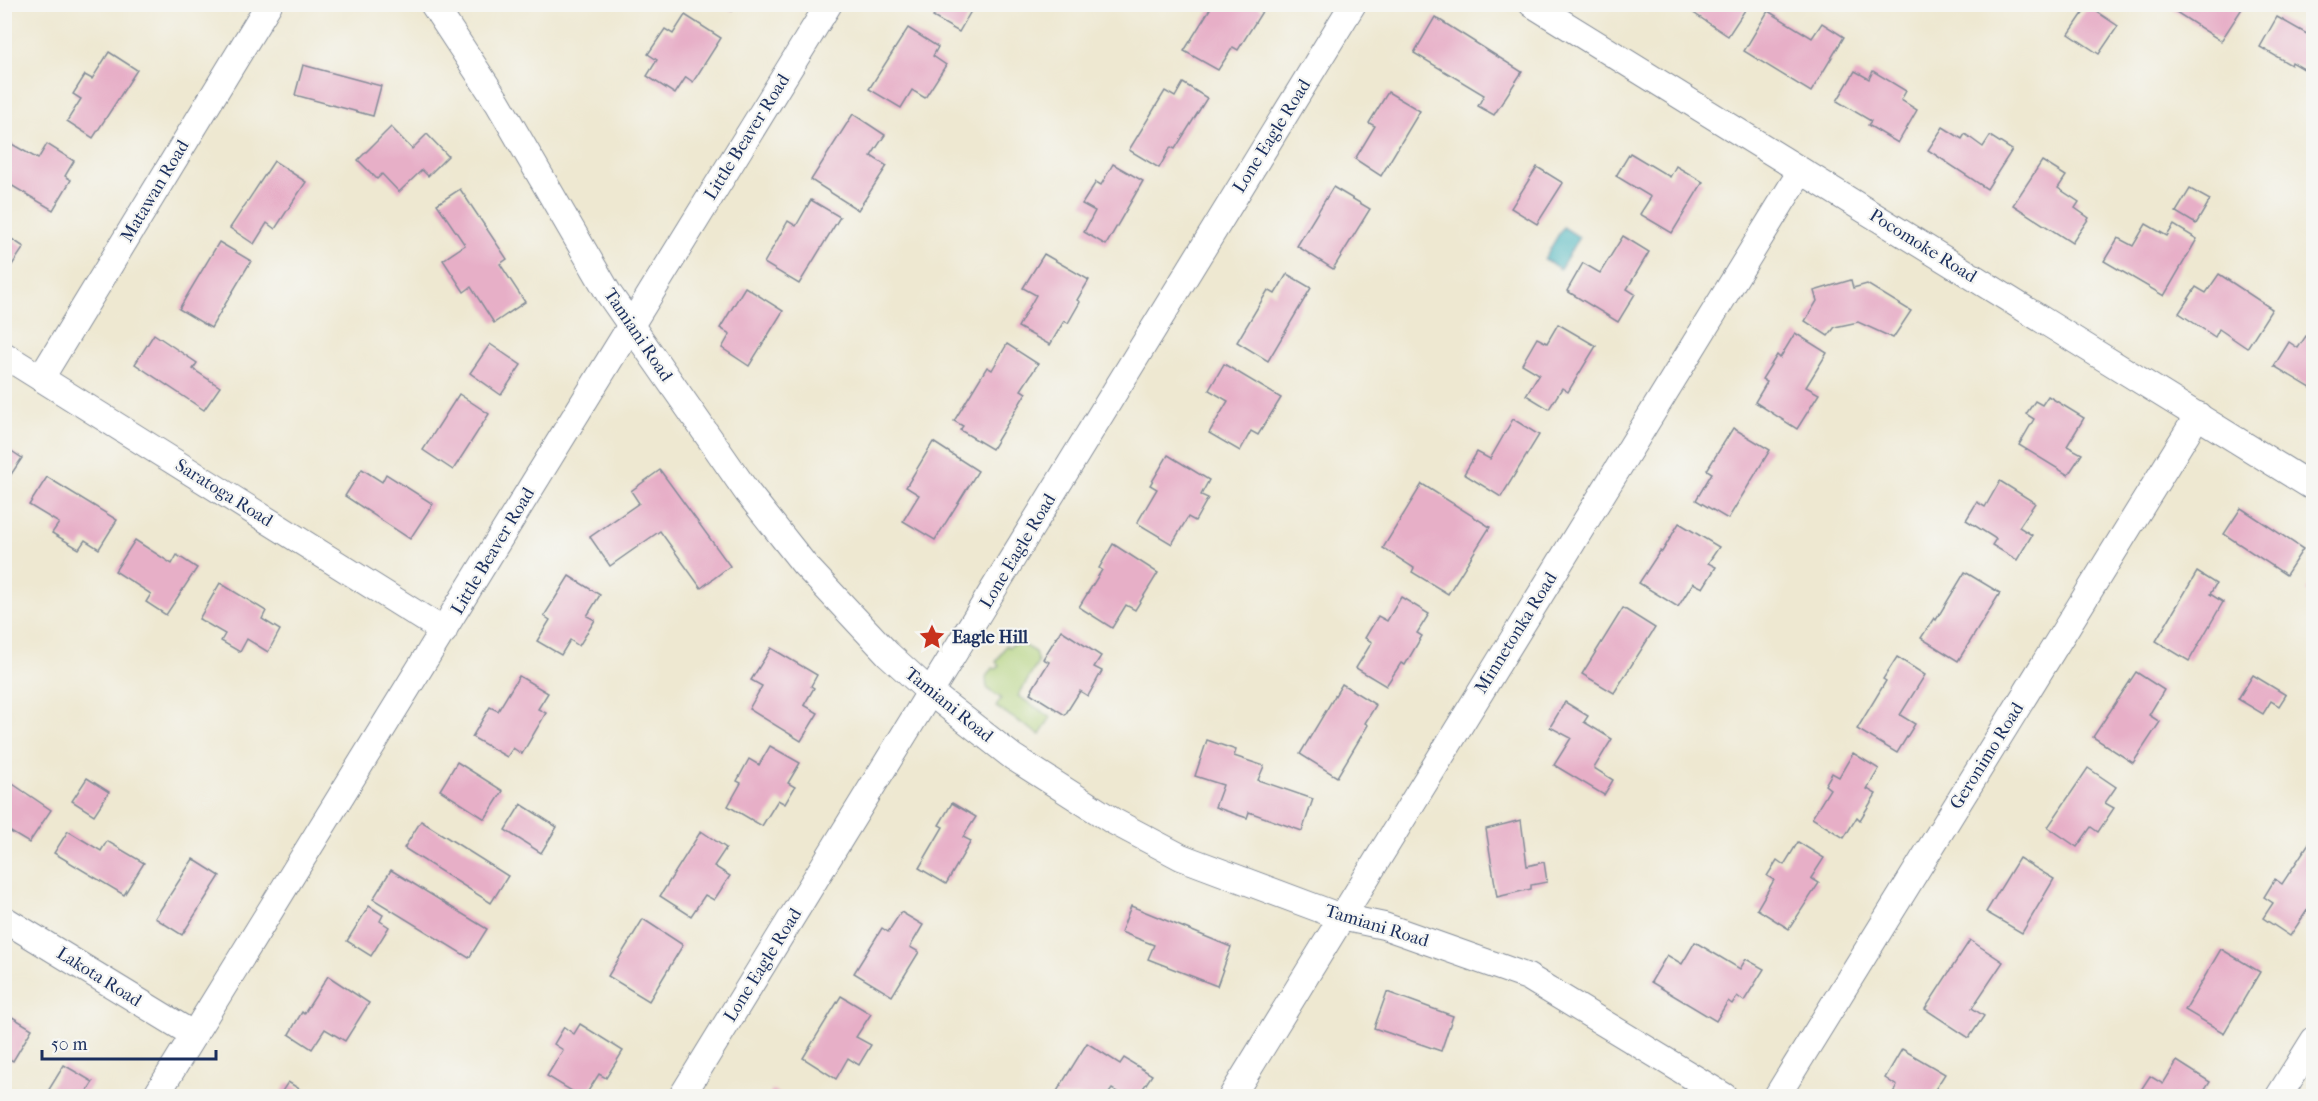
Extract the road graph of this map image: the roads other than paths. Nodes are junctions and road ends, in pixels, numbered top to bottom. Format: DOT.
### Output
graph roads {
  1 [pos="270,4"];
  2 [pos="433,4"];
  3 [pos="829,4"];
  4 [pos="1353,4"];
  5 [pos="1532,4"];
  6 [pos="1801,171"];
  7 [pos="631,325"];
  8 [pos="4,356"];
  9 [pos="41,378"];
  10 [pos="2198,415"];
  11 [pos="2313,488"];
  12 [pos="444,631"];
  13 [pos="931,693"];
  14 [pos="1341,917"];
  15 [pos="4,919"];
  16 [pos="194,1035"];
  17 [pos="2313,1040"];
  18 [pos="156,1096"];
  19 [pos="682,1096"];
  20 [pos="1232,1096"];
  21 [pos="1724,1096"];
  22 [pos="1777,1096"];
  23 [pos="2279,1096"];
  1 -- 9 [label="street, Matawan Road"];
  2 -- 7 [label="street, Tamiani Road"];
  3 -- 7 [label="street, Little Beaver Road"];
  4 -- 13 [label="street, Lone Eagle Road"];
  5 -- 6 [label="street, Pocomoke Road"];
  6 -- 10 [label="street, Pocomoke Road"];
  6 -- 14 [label="street, Minnetonka Road"];
  7 -- 12 [label="street, Little Beaver Road"];
  7 -- 13 [label="street, Tamiani Road"];
  8 -- 9 [label="street, Saratoga Road"];
  9 -- 12 [label="street, Saratoga Road"];
  10 -- 11 [label="street, Pocomoke Road"];
  10 -- 22 [label="street, Geronimo Road"];
  12 -- 16 [label="street, Little Beaver Road"];
  13 -- 14 [label="street, Tamiani Road"];
  13 -- 19 [label="street, Lone Eagle Road"];
  14 -- 20 [label="street, Minnetonka Road"];
  14 -- 21 [label="street, Tamiani Road"];
  15 -- 16 [label="street, Lakota Road"];
  16 -- 18 [label="street, Little Beaver Road"];
  17 -- 23 [label="street"];
}
